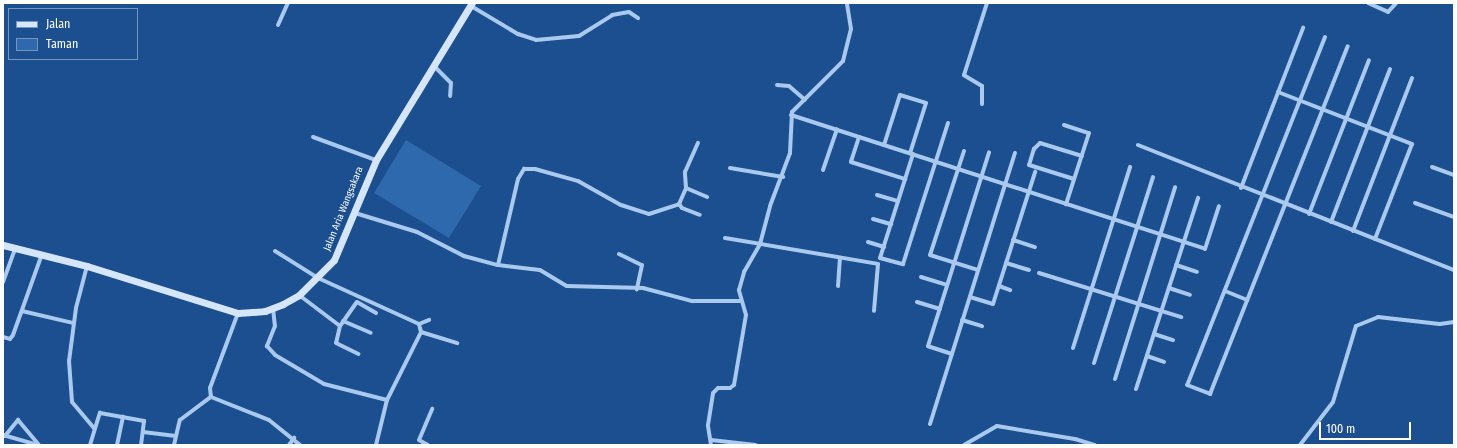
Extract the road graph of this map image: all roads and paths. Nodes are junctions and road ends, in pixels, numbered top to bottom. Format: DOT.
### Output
graph roads {
  1 [pos="288,3"];
  2 [pos="847,3"];
  3 [pos="987,3"];
  4 [pos="1368,3"];
  5 [pos="1396,3"];
  6 [pos="472,4"];
  7 [pos="638,18"];
  8 [pos="278,25"];
  9 [pos="1303,28"];
  10 [pos="1325,37"];
  11 [pos="1348,46"];
  12 [pos="1369,60"];
  13 [pos="434,66"];
  14 [pos="1390,69"];
  15 [pos="1412,78"];
  16 [pos="777,85"];
  17 [pos="1278,92"];
  18 [pos="450,96"];
  19 [pos="805,100"];
  20 [pos="1300,101"];
  21 [pos="982,104"];
  22 [pos="1322,110"];
  23 [pos="791,115"];
  24 [pos="1346,119"];
  25 [pos="948,123"];
  26 [pos="1064,126"];
  27 [pos="1368,127"];
  28 [pos="837,129"];
  29 [pos="1390,136"];
  30 [pos="313,137"];
  31 [pos="859,137"];
  32 [pos="698,143"];
  33 [pos="884,145"];
  34 [pos="1138,145"];
  35 [pos="964,151"];
  36 [pos="989,152"];
  37 [pos="1015,153"];
  38 [pos="911,154"];
  39 [pos="1082,156"];
  40 [pos="376,160"];
  41 [pos="936,161"];
  42 [pos="1130,167"];
  43 [pos="1432,167"];
  44 [pos="730,168"];
  45 [pos="958,169"];
  46 [pos="823,170"];
  47 [pos="1035,172"];
  48 [pos="1454,175"];
  49 [pos="982,176"];
  50 [pos="783,177"];
  51 [pos="1153,177"];
  52 [pos="905,179"];
  53 [pos="1074,179"];
  54 [pos="1005,184"];
  55 [pos="686,188"];
  56 [pos="1175,188"];
  57 [pos="1241,188"];
  58 [pos="1028,192"];
  59 [pos="877,195"];
  60 [pos="1262,196"];
  61 [pos="707,197"];
  62 [pos="1198,198"];
  63 [pos="898,201"];
  64 [pos="1415,203"];
  65 [pos="679,204"];
  66 [pos="1066,204"];
  67 [pos="1285,205"];
  68 [pos="1220,206"];
  69 [pos="356,213"];
  70 [pos="1309,214"];
  71 [pos="700,215"];
  72 [pos="1454,217"];
  73 [pos="873,219"];
  74 [pos="1113,219"];
  75 [pos="1331,222"];
  76 [pos="891,224"];
  77 [pos="1138,227"];
  78 [pos="1353,231"];
  79 [pos="1160,234"];
  80 [pos="725,238"];
  81 [pos="1375,239"];
  82 [pos="1013,240"];
  83 [pos="868,242"];
  84 [pos="1184,242"];
  85 [pos="760,244"];
  86 [pos="3,245"];
  87 [pos="884,246"];
  88 [pos="16,247"];
  89 [pos="1036,247"];
  90 [pos="275,251"];
  91 [pos="42,254"];
  92 [pos="620,254"];
  93 [pos="840,259"];
  94 [pos="954,263"];
  95 [pos="1006,263"];
  96 [pos="498,265"];
  97 [pos="1176,265"];
  98 [pos="87,266"];
  99 [pos="978,270"];
  100 [pos="1029,270"];
  101 [pos="1454,270"];
  102 [pos="1197,272"];
  103 [pos="1039,273"];
  104 [pos="921,277"];
  105 [pos="318,278"];
  106 [pos="3,282"];
  107 [pos="947,285"];
  108 [pos="838,286"];
  109 [pos="999,286"];
  110 [pos="637,288"];
  111 [pos="1169,288"];
  112 [pos="1091,289"];
  113 [pos="1010,290"];
  114 [pos="1225,291"];
  115 [pos="299,295"];
  116 [pos="1190,295"];
  117 [pos="970,297"];
  118 [pos="1115,297"];
  119 [pos="1248,300"];
  120 [pos="740,301"];
  121 [pos="917,302"];
  122 [pos="1138,304"];
  123 [pos="272,308"];
  124 [pos="940,309"];
  125 [pos="22,311"];
  126 [pos="874,311"];
  127 [pos="1161,311"];
  128 [pos="238,313"];
  129 [pos="376,313"];
  130 [pos="1181,317"];
  131 [pos="429,320"];
  132 [pos="962,320"];
  133 [pos="343,321"];
  134 [pos="1454,322"];
  135 [pos="73,323"];
  136 [pos="418,324"];
  137 [pos="340,326"];
  138 [pos="982,326"];
  139 [pos="421,332"];
  140 [pos="371,333"];
  141 [pos="1154,334"];
  142 [pos="3,337"];
  143 [pos="1173,340"];
  144 [pos="457,343"];
  145 [pos="1073,348"];
  146 [pos="359,354"];
  147 [pos="952,354"];
  148 [pos="1147,356"];
  149 [pos="1164,362"];
  150 [pos="1094,363"];
  151 [pos="1114,379"];
  152 [pos="1136,389"];
  153 [pos="211,397"];
  154 [pos="387,400"];
  155 [pos="432,409"];
  156 [pos="123,417"];
  157 [pos="930,424"];
  158 [pos="94,428"];
  159 [pos="143,432"];
  160 [pos="4,435"];
  161 [pos="176,436"];
  162 [pos="294,438"];
  163 [pos="711,440"];
  164 [pos="40,445"];
  165 [pos="90,445"];
  166 [pos="117,445"];
  167 [pos="141,445"];
  168 [pos="174,445"];
  169 [pos="289,445"];
  170 [pos="300,445"];
  171 [pos="376,445"];
  172 [pos="428,445"];
  173 [pos="711,445"];
  174 [pos="749,445"];
  175 [pos="756,445"];
  176 [pos="964,445"];
  177 [pos="1095,445"];
  178 [pos="1300,445"];
  1 -- 8 [label="street"];
  2 -- 19 [label="street"];
  3 -- 21 [label="street"];
  4 -- 5 [label="street"];
  6 -- 7 [label="street"];
  6 -- 13 [label="street, Jalan Aria Wangsakara"];
  9 -- 17 [label="street"];
  10 -- 20 [label="street"];
  11 -- 22 [label="street"];
  12 -- 24 [label="street"];
  13 -- 18 [label="street"];
  13 -- 40 [label="street, Jalan Aria Wangsakara"];
  14 -- 27 [label="street"];
  15 -- 29 [label="street"];
  16 -- 19 [label="street"];
  17 -- 20 [label="street"];
  17 -- 57 [label="street"];
  19 -- 23 [label="street"];
  20 -- 22 [label="street"];
  20 -- 60 [label="street"];
  22 -- 24 [label="street"];
  22 -- 67 [label="street"];
  23 -- 28 [label="street"];
  23 -- 50 [label="street"];
  24 -- 27 [label="street"];
  24 -- 70 [label="street"];
  25 -- 41 [label="street"];
  26 -- 39 [label="street"];
  27 -- 29 [label="street"];
  27 -- 75 [label="street"];
  28 -- 31 [label="street"];
  28 -- 46 [label="street"];
  29 -- 78 [label="street"];
  29 -- 81 [label="street"];
  30 -- 40 [label="street"];
  31 -- 33 [label="street"];
  31 -- 52 [label="street"];
  32 -- 55 [label="street"];
  33 -- 38 [label="street"];
  33 -- 38 [label="street"];
  34 -- 57 [label="street"];
  35 -- 45 [label="street"];
  36 -- 49 [label="street"];
  37 -- 54 [label="street"];
  38 -- 41 [label="street"];
  38 -- 52 [label="street"];
  39 -- 53 [label="street"];
  39 -- 53 [label="street"];
  40 -- 69 [label="street, Jalan Aria Wangsakara"];
  41 -- 45 [label="street"];
  41 -- 87 [label="street"];
  42 -- 74 [label="street"];
  43 -- 48 [label="street"];
  44 -- 50 [label="street"];
  45 -- 49 [label="street"];
  45 -- 94 [label="street"];
  47 -- 58 [label="street"];
  49 -- 54 [label="street"];
  49 -- 94 [label="street"];
  50 -- 85 [label="street"];
  51 -- 77 [label="street"];
  52 -- 63 [label="street"];
  53 -- 66 [label="street"];
  54 -- 58 [label="street"];
  54 -- 99 [label="street"];
  55 -- 61 [label="street"];
  55 -- 65 [label="street"];
  56 -- 79 [label="street"];
  57 -- 60 [label="street"];
  58 -- 66 [label="street"];
  58 -- 82 [label="street"];
  59 -- 63 [label="street"];
  60 -- 67 [label="street"];
  60 -- 114 [label="street"];
  62 -- 84 [label="street"];
  63 -- 76 [label="street"];
  64 -- 72 [label="street"];
  65 -- 71 [label="street"];
  65 -- 96 [label="street"];
  66 -- 74 [label="street"];
  67 -- 70 [label="street"];
  67 -- 119 [label="street"];
  68 -- 84 [label="street"];
  69 -- 96 [label="street"];
  69 -- 105 [label="street, Jalan Aria Wangsakara"];
  70 -- 75 [label="street"];
  73 -- 76 [label="street"];
  74 -- 77 [label="street"];
  74 -- 112 [label="street"];
  75 -- 78 [label="street"];
  76 -- 87 [label="street"];
  77 -- 79 [label="street"];
  77 -- 118 [label="street"];
  78 -- 81 [label="street"];
  79 -- 84 [label="street"];
  79 -- 122 [label="street"];
  80 -- 85 [label="street"];
  81 -- 101 [label="street"];
  82 -- 89 [label="street"];
  82 -- 95 [label="street"];
  83 -- 87 [label="street"];
  84 -- 97 [label="street"];
  85 -- 93 [label="street"];
  85 -- 120 [label="street"];
  86 -- 88 [label="street, Jalan Aria Wangsakara"];
  88 -- 91 [label="street, Jalan Aria Wangsakara"];
  88 -- 106 [label="street"];
  90 -- 105 [label="street"];
  91 -- 98 [label="street, Jalan Aria Wangsakara"];
  91 -- 125 [label="street"];
  92 -- 110 [label="street"];
  93 -- 108 [label="street"];
  93 -- 126 [label="street"];
  94 -- 99 [label="street"];
  94 -- 107 [label="street"];
  95 -- 100 [label="street"];
  95 -- 109 [label="street"];
  96 -- 110 [label="street"];
  97 -- 102 [label="street"];
  97 -- 111 [label="street"];
  98 -- 128 [label="street, Jalan Aria Wangsakara"];
  98 -- 135 [label="street"];
  99 -- 117 [label="street"];
  103 -- 112 [label="street"];
  104 -- 107 [label="street"];
  105 -- 115 [label="street, Jalan Aria Wangsakara"];
  105 -- 136 [label="street"];
  107 -- 124 [label="street"];
  109 -- 113 [label="street"];
  109 -- 117 [label="street"];
  110 -- 120 [label="street"];
  111 -- 116 [label="street"];
  111 -- 127 [label="street"];
  112 -- 118 [label="street"];
  112 -- 145 [label="street"];
  114 -- 119 [label="street"];
  114 -- 119 [label="street"];
  115 -- 123 [label="street, Jalan Aria Wangsakara"];
  115 -- 137 [label="street"];
  117 -- 132 [label="street"];
  118 -- 122 [label="street"];
  118 -- 150 [label="street"];
  120 -- 163 [label="street"];
  121 -- 124 [label="street"];
  122 -- 127 [label="street"];
  122 -- 151 [label="street"];
  123 -- 128 [label="street, Jalan Aria Wangsakara"];
  123 -- 154 [label="street"];
  124 -- 147 [label="street"];
  125 -- 135 [label="street"];
  125 -- 142 [label="street"];
  127 -- 130 [label="street"];
  127 -- 141 [label="street"];
  128 -- 153 [label="street"];
  129 -- 133 [label="street"];
  131 -- 136 [label="street"];
  132 -- 138 [label="street"];
  132 -- 147 [label="street"];
  133 -- 137 [label="street"];
  133 -- 140 [label="street"];
  134 -- 178 [label="street"];
  135 -- 158 [label="street"];
  136 -- 139 [label="street"];
  137 -- 146 [label="street"];
  139 -- 144 [label="street"];
  139 -- 154 [label="street"];
  141 -- 143 [label="street"];
  141 -- 148 [label="street"];
  147 -- 157 [label="street"];
  148 -- 149 [label="street"];
  148 -- 152 [label="street"];
  153 -- 161 [label="street"];
  153 -- 162 [label="street"];
  154 -- 171 [label="street"];
  155 -- 172 [label="street"];
  156 -- 158 [label="street"];
  156 -- 159 [label="street"];
  156 -- 166 [label="street"];
  158 -- 165 [label="street"];
  159 -- 161 [label="street"];
  159 -- 167 [label="street"];
  160 -- 164 [label="street"];
  160 -- 164 [label="street"];
  161 -- 168 [label="street"];
  162 -- 169 [label="street"];
  162 -- 170 [label="street"];
  163 -- 173 [label="street"];
  163 -- 174 [label="street"];
  174 -- 175 [label="street"];
  176 -- 177 [label="street"];
}
